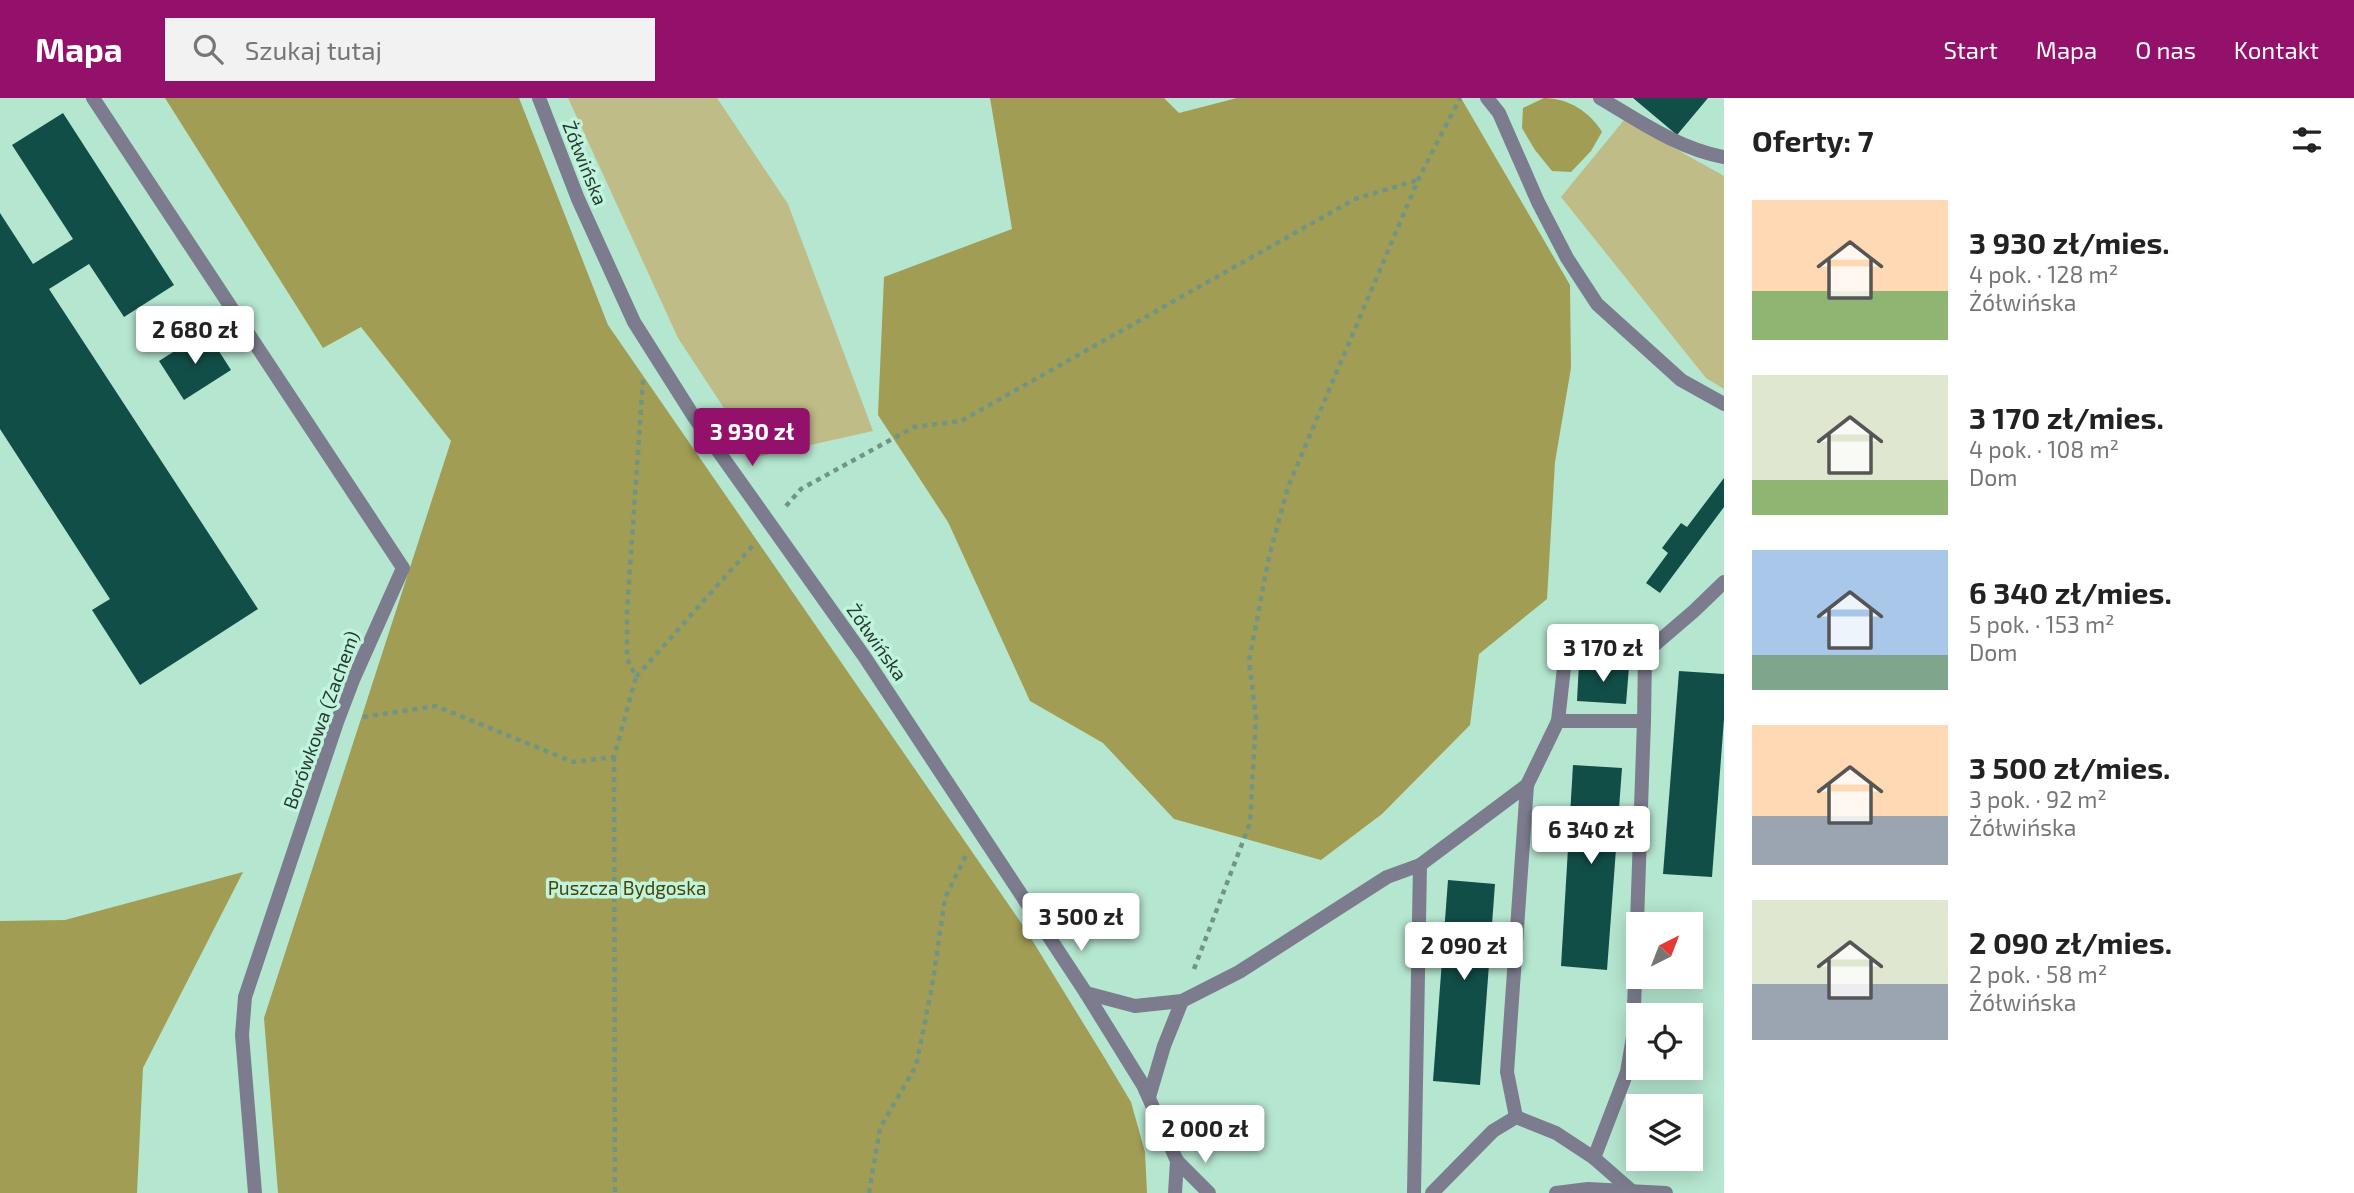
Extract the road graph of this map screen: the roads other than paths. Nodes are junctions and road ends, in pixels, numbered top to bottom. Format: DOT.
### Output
graph roads {
  1 [pos="93,98"];
  2 [pos="539,98"];
  3 [pos="1487,98"];
  4 [pos="1600,98"];
  5 [pos="1724,157"];
  6 [pos="1724,404"];
  7 [pos="1724,582"];
  8 [pos="1645,653"];
  9 [pos="1558,721"];
  10 [pos="1644,721"];
  11 [pos="1527,785"];
  12 [pos="1420,865"];
  13 [pos="1086,993"];
  14 [pos="1182,1001"];
  15 [pos="1149,1097"];
  16 [pos="1516,1117"];
  17 [pos="1594,1158"];
  18 [pos="1177,1161"];
  19 [pos="1633,1192"];
  20 [pos="255,1193"];
  21 [pos="1175,1193"];
  22 [pos="1209,1193"];
  23 [pos="1414,1193"];
  24 [pos="1432,1193"];
  25 [pos="1556,1193"];
  26 [pos="1666,1193"];
  1 -- 20 [label="street, Borówkowa (Zachem)"];
  2 -- 13 [label="street, Żółwińska"];
  3 -- 6 [label="street"];
  4 -- 5 [label="street"];
  7 -- 8 [label="street"];
  8 -- 9 [label="street"];
  8 -- 10 [label="street"];
  9 -- 10 [label="street"];
  9 -- 11 [label="street"];
  10 -- 17 [label="street"];
  11 -- 12 [label="street"];
  11 -- 16 [label="street"];
  12 -- 14 [label="street"];
  12 -- 23 [label="street"];
  13 -- 14 [label="street"];
  13 -- 15 [label="street, Żółwińska"];
  14 -- 15 [label="street"];
  15 -- 18 [label="street, Żółwińska"];
  16 -- 17 [label="street"];
  16 -- 24 [label="street"];
  17 -- 19 [label="street"];
  18 -- 21 [label="street"];
  18 -- 22 [label="street, Żółwińska"];
  19 -- 25 [label="street"];
  19 -- 26 [label="street"];
}
